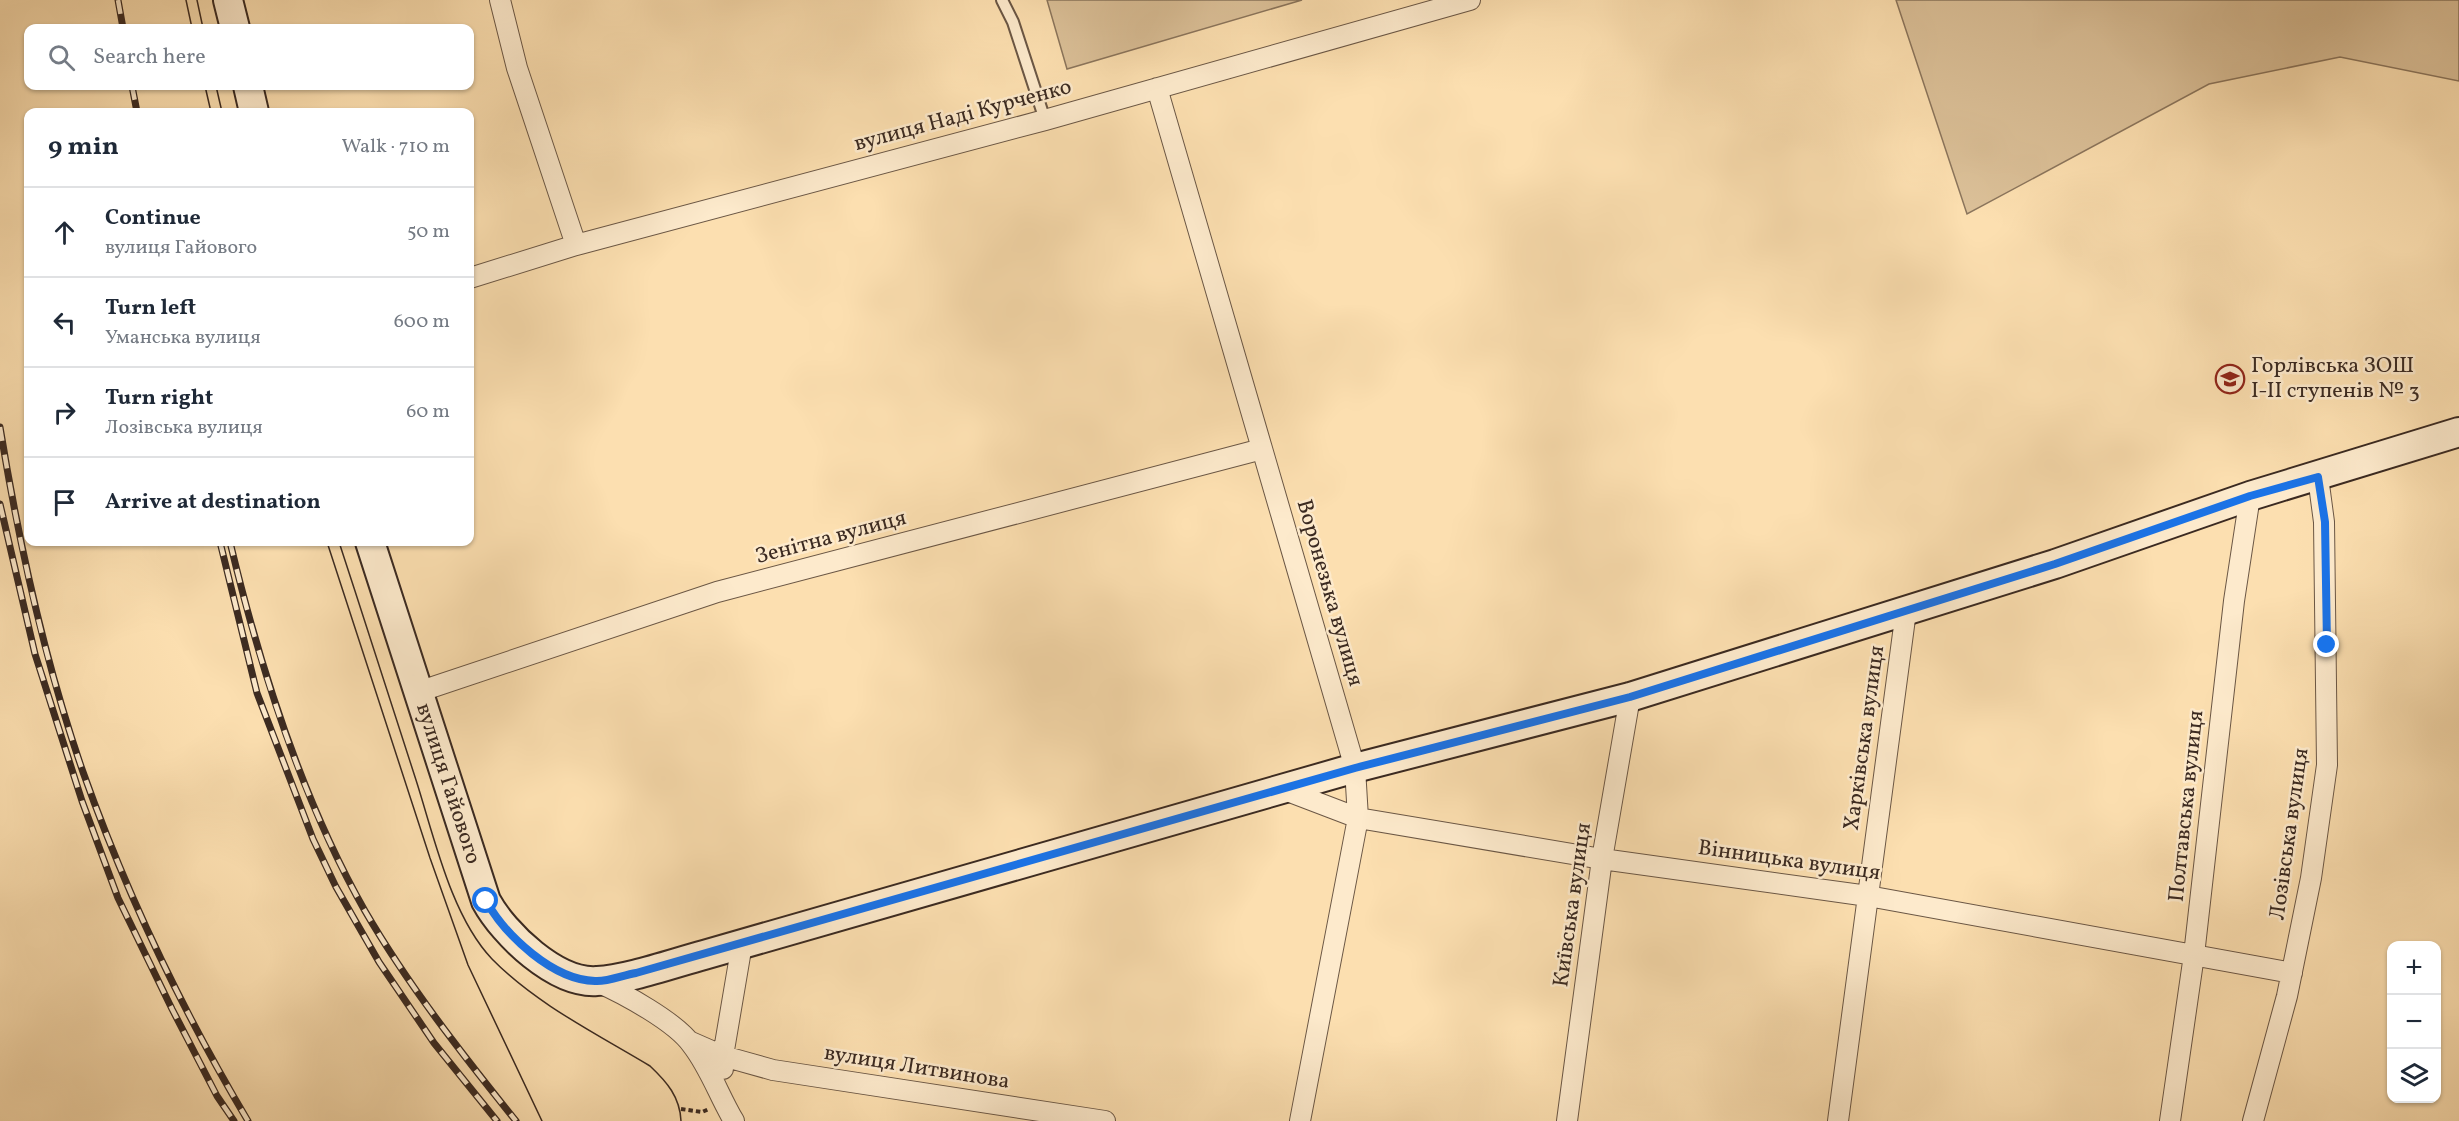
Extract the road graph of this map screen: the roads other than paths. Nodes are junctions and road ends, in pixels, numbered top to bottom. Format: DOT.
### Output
graph roads {
  1 [pos="228,0"];
  2 [pos="500,0"];
  3 [pos="1002,0"];
  4 [pos="1470,0"];
  5 [pos="233,24"];
  6 [pos="1157,88"];
  7 [pos="249,90"];
  8 [pos="253,108"];
  9 [pos="1045,120"];
  10 [pos="576,245"];
  11 [pos="474,277"];
  12 [pos="2459,432"];
  13 [pos="1262,449"];
  14 [pos="2318,477"];
  15 [pos="2250,496"];
  16 [pos="371,546"];
  17 [pos="1906,611"];
  18 [pos="418,692"];
  19 [pos="1630,697"];
  20 [pos="1355,768"];
  21 [pos="1282,789"];
  22 [pos="1358,818"];
  23 [pos="1602,859"];
  24 [pos="1868,896"];
  25 [pos="742,944"];
  26 [pos="2194,955"];
  27 [pos="2292,973"];
  28 [pos="597,981"];
  29 [pos="691,1042"];
  30 [pos="723,1056"];
  31 [pos="729,1113"];
  32 [pos="1105,1121"];
  33 [pos="1300,1121"];
  34 [pos="1567,1121"];
  35 [pos="1838,1121"];
  36 [pos="2170,1121"];
  37 [pos="2253,1121"];
  1 -- 5 [label="street"];
  2 -- 10 [label="street"];
  3 -- 9 [label="lane"];
  4 -- 6 [label="street, вулиця Наді Курченко"];
  6 -- 9 [label="street, вулиця Наді Курченко"];
  6 -- 13 [label="street, Воронезька вулиця"];
  7 -- 8 [label="street"];
  9 -- 10 [label="street, вулиця Наді Курченко"];
  10 -- 11 [label="street, вулиця Наді Курченко"];
  12 -- 14 [label="street"];
  13 -- 18 [label="street, Зенітна вулиця"];
  13 -- 20 [label="street, Воронезька вулиця"];
  14 -- 15 [label="street"];
  14 -- 27 [label="street, Лозівська вулиця"];
  15 -- 17 [label="street"];
  15 -- 26 [label="street, Полтавська вулиця"];
  16 -- 18 [label="street, вулиця Гайового"];
  17 -- 19 [label="street"];
  17 -- 24 [label="street, Харківська вулиця"];
  18 -- 28 [label="street, вулиця Гайового"];
  19 -- 20 [label="street"];
  19 -- 23 [label="street, Київська вулиця"];
  20 -- 21 [label="street"];
  20 -- 22 [label="street, Воронезька вулиця"];
  21 -- 22 [label="street, Вінницька вулиця"];
  21 -- 25 [label="street"];
  22 -- 23 [label="street, Вінницька вулиця"];
  22 -- 33 [label="street, Воронезька вулиця"];
  23 -- 24 [label="street, Вінницька вулиця"];
  23 -- 34 [label="street, Київська вулиця"];
  24 -- 26 [label="street, Вінницька вулиця"];
  24 -- 35 [label="street, Харківська вулиця"];
  25 -- 28 [label="street"];
  25 -- 30 [label="street"];
  26 -- 27 [label="street, Вінницька вулиця"];
  26 -- 36 [label="street, Полтавська вулиця"];
  27 -- 37 [label="street, Лозівська вулиця"];
  28 -- 29 [label="street, вулиця Гайового"];
  29 -- 30 [label="street, вулиця Литвинова"];
  29 -- 31 [label="street, вулиця Гайового"];
  30 -- 31 [label="street"];
  30 -- 32 [label="street, вулиця Литвинова"];
}
